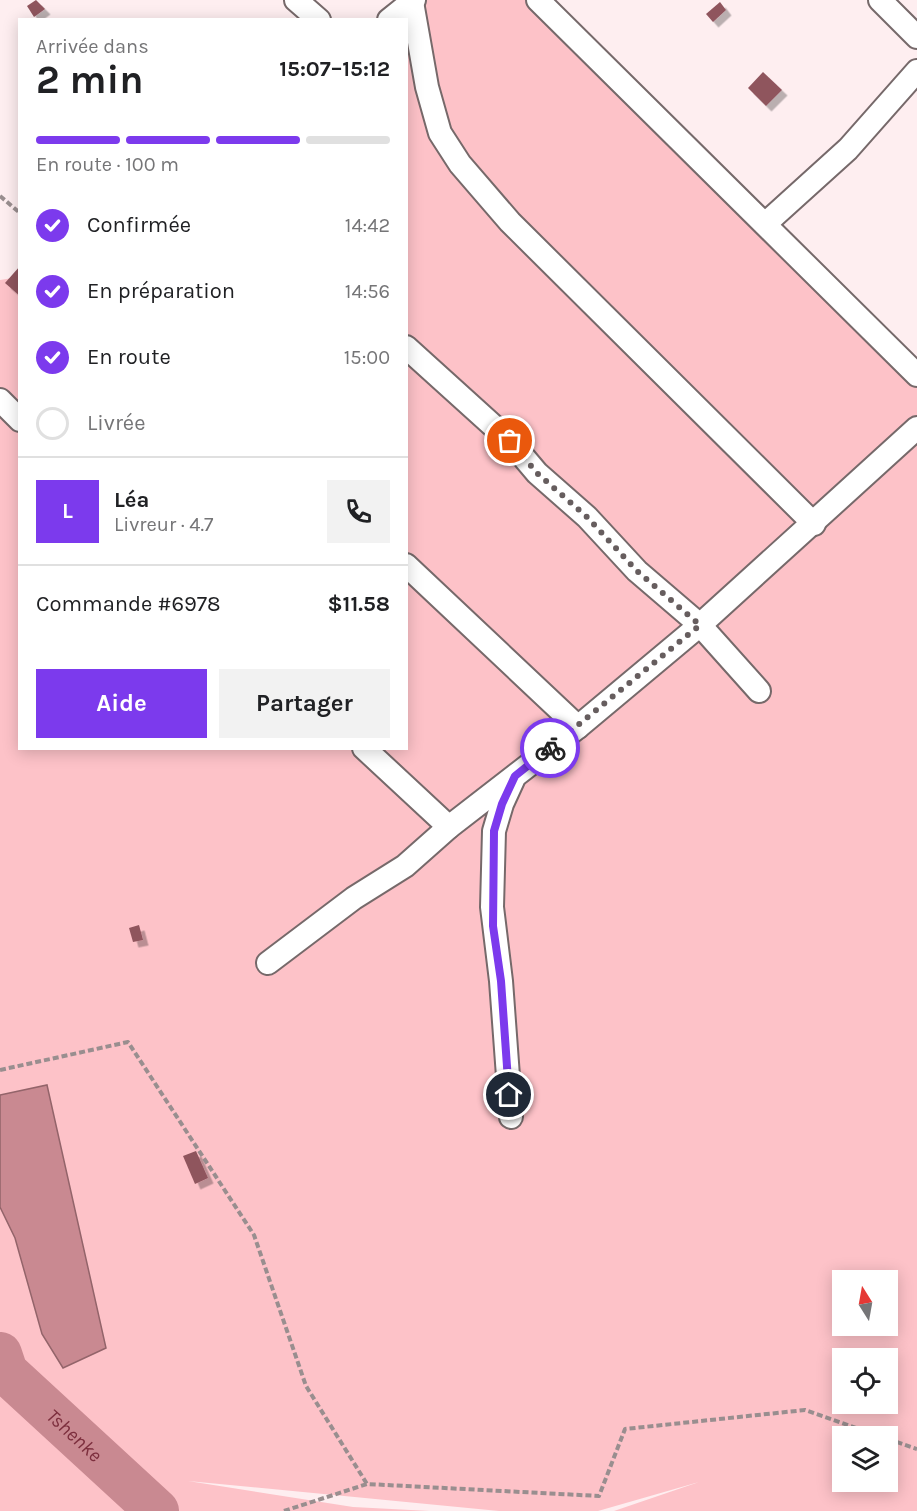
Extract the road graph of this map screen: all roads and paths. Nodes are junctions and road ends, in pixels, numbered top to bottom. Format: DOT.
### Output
graph roads {
  1 [pos="296,0"];
  2 [pos="538,0"];
  3 [pos="880,0"];
  4 [pos="413,1"];
  5 [pos="317,18"];
  6 [pos="392,18"];
  7 [pos="917,37"];
  8 [pos="917,71"];
  9 [pos="0,196"];
  10 [pos="18,211"];
  11 [pos="765,224"];
  12 [pos="408,349"];
  13 [pos="917,375"];
  14 [pos="0,399"];
  15 [pos="18,418"];
  16 [pos="917,428"];
  17 [pos="814,524"];
  18 [pos="408,567"];
  19 [pos="700,625"];
  20 [pos="759,691"];
  21 [pos="578,727"];
  22 [pos="366,750"];
  23 [pos="515,776"];
  24 [pos="449,827"];
  25 [pos="268,963"];
  26 [pos="0,1070"];
  27 [pos="512,1117"];
  28 [pos="850,1426"];
  29 [pos="898,1442"];
  30 [pos="917,1449"];
  31 [pos="367,1484"];
  32 [pos="284,1511"];
  1 -- 5 [label="street"];
  2 -- 11 [label="street"];
  3 -- 7 [label="street"];
  4 -- 6 [label="street"];
  4 -- 17 [label="street"];
  8 -- 11 [label="street"];
  9 -- 10 [label="path"];
  11 -- 13 [label="street"];
  12 -- 19 [label="street"];
  14 -- 15 [label="street"];
  16 -- 17 [label="street"];
  17 -- 19 [label="street"];
  18 -- 21 [label="street"];
  19 -- 20 [label="street"];
  19 -- 21 [label="street"];
  21 -- 23 [label="street"];
  22 -- 24 [label="street"];
  23 -- 24 [label="street"];
  23 -- 27 [label="street"];
  24 -- 25 [label="street"];
  26 -- 31 [label="path"];
  28 -- 31 [label="path"];
  29 -- 30 [label="path"];
  31 -- 32 [label="path"];
}
